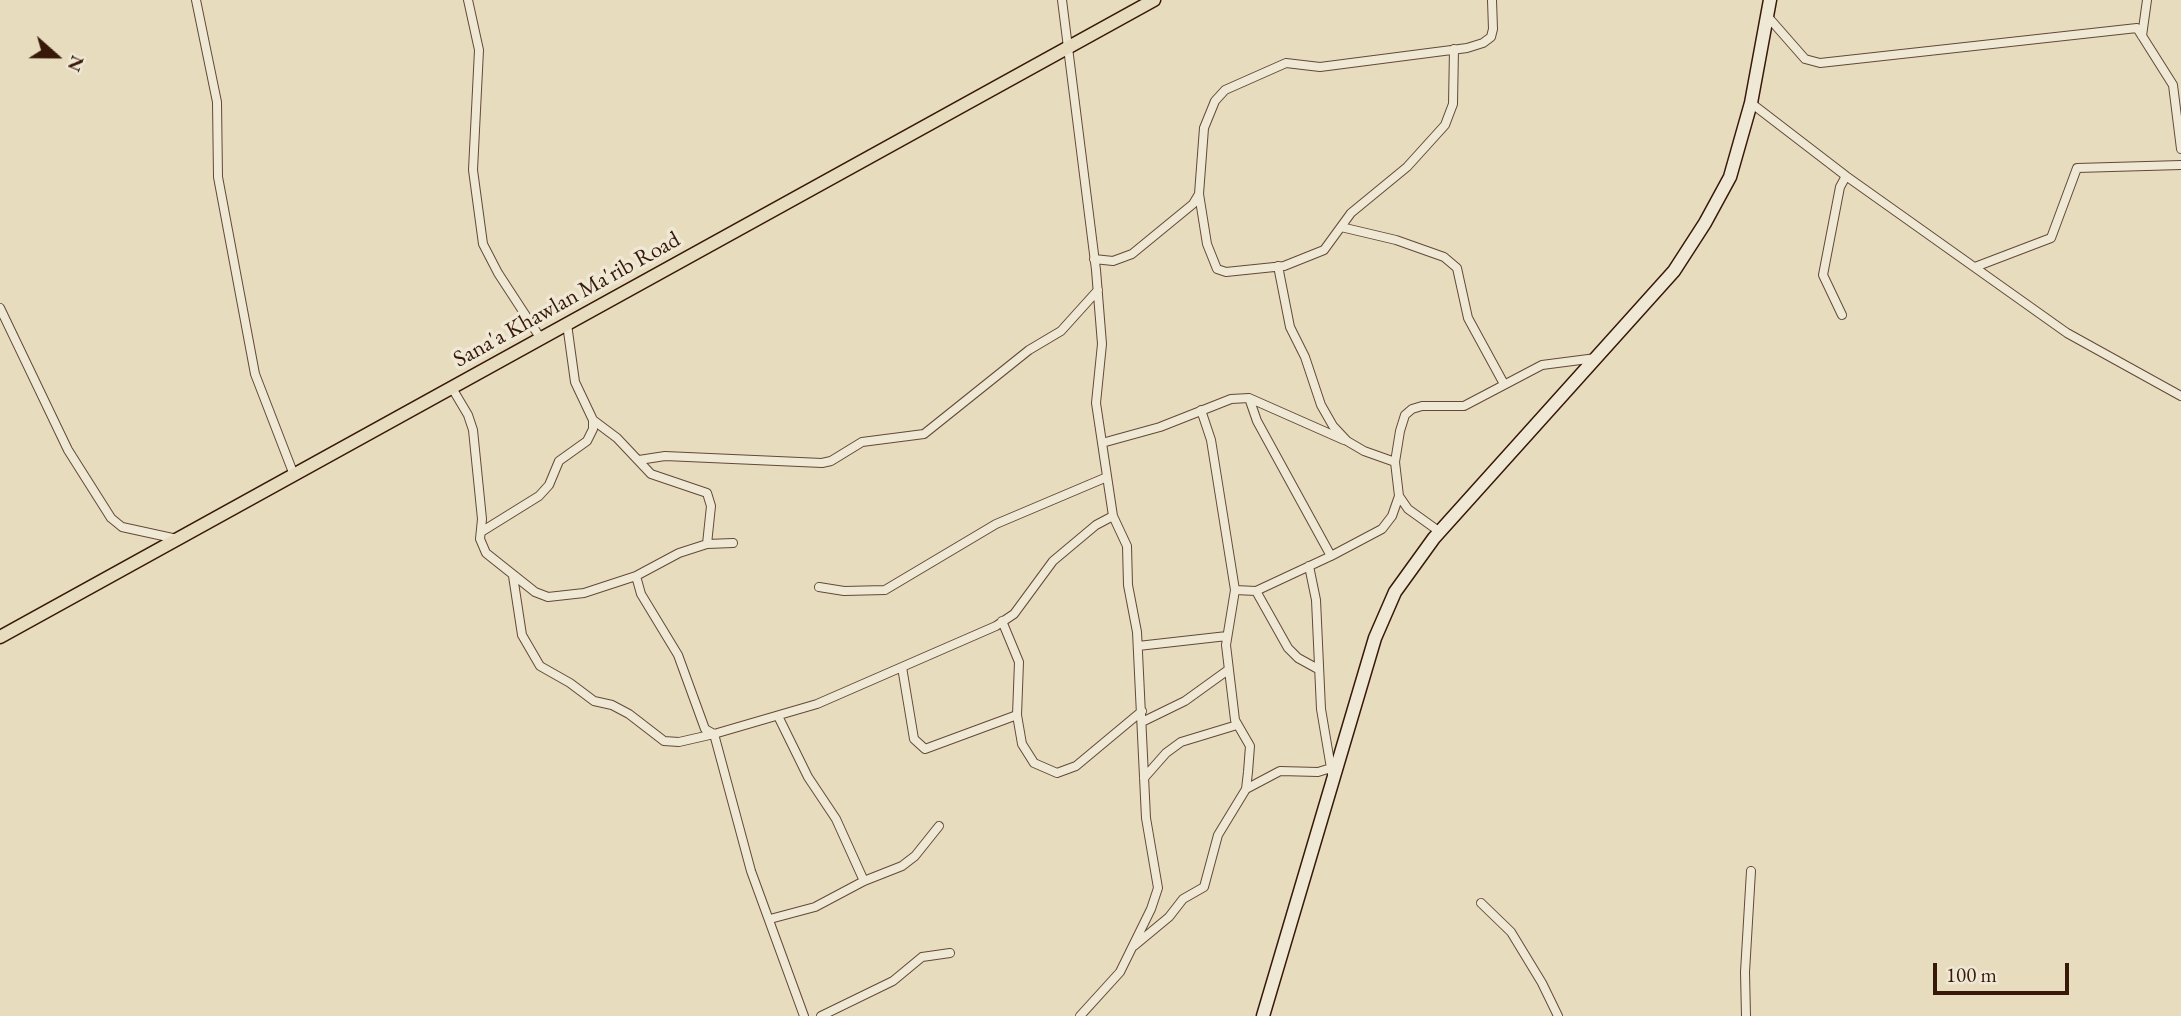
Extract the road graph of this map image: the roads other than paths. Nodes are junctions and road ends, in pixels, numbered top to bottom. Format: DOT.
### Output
graph roads {
  1 [pos="196,0"];
  2 [pos="468,0"];
  3 [pos="1062,0"];
  4 [pos="1154,0"];
  5 [pos="1492,0"];
  6 [pos="1770,0"];
  7 [pos="2147,0"];
  8 [pos="1769,18"];
  9 [pos="2142,36"];
  10 [pos="1067,48"];
  11 [pos="1454,50"];
  12 [pos="1751,103"];
  13 [pos="2181,149"];
  14 [pos="2181,165"];
  15 [pos="1846,176"];
  16 [pos="1199,194"];
  17 [pos="1340,227"];
  18 [pos="1094,259"];
  19 [pos="1278,266"];
  20 [pos="1975,267"];
  21 [pos="1098,290"];
  22 [pos="0,308"];
  23 [pos="1842,315"];
  24 [pos="567,324"];
  25 [pos="541,339"];
  26 [pos="1597,357"];
  27 [pos="1504,384"];
  28 [pos="452,388"];
  29 [pos="2181,396"];
  30 [pos="1249,398"];
  31 [pos="1201,410"];
  32 [pos="593,421"];
  33 [pos="1347,441"];
  34 [pos="1102,443"];
  35 [pos="639,460"];
  36 [pos="1395,462"];
  37 [pos="294,475"];
  38 [pos="1107,477"];
  39 [pos="1399,496"];
  40 [pos="1113,516"];
  41 [pos="481,532"];
  42 [pos="1440,532"];
  43 [pos="177,538"];
  44 [pos="733,543"];
  45 [pos="707,544"];
  46 [pos="1331,556"];
  47 [pos="1309,566"];
  48 [pos="513,576"];
  49 [pos="636,576"];
  50 [pos="820,587"];
  51 [pos="1234,590"];
  52 [pos="1256,591"];
  53 [pos="1002,621"];
  54 [pos="1227,636"];
  55 [pos="0,637"];
  56 [pos="1138,646"];
  57 [pos="902,667"];
  58 [pos="1318,669"];
  59 [pos="1228,670"];
  60 [pos="1142,711"];
  61 [pos="1017,715"];
  62 [pos="778,716"];
  63 [pos="1142,722"];
  64 [pos="1237,725"];
  65 [pos="714,734"];
  66 [pos="1332,774"];
  67 [pos="1144,778"];
  68 [pos="1246,789"];
  69 [pos="939,826"];
  70 [pos="1751,871"];
  71 [pos="864,881"];
  72 [pos="1481,903"];
  73 [pos="770,919"];
  74 [pos="1134,946"];
  75 [pos="950,953"];
  76 [pos="804,1016"];
  77 [pos="821,1016"];
  78 [pos="1080,1016"];
  79 [pos="1263,1016"];
  80 [pos="1558,1016"];
  81 [pos="1746,1016"];
  1 -- 37 [label="street"];
  2 -- 25 [label="street"];
  3 -- 10 [label="street"];
  4 -- 10 [label="main road, Sana'a Khawlan Ma'rib Road"];
  5 -- 11 [label="street"];
  6 -- 8 [label="street"];
  7 -- 9 [label="street"];
  8 -- 9 [label="street"];
  8 -- 12 [label="street"];
  9 -- 13 [label="street"];
  10 -- 18 [label="street"];
  10 -- 24 [label="main road, Sana'a Khawlan Ma'rib Road"];
  11 -- 16 [label="street"];
  11 -- 17 [label="street"];
  12 -- 15 [label="street"];
  12 -- 26 [label="street"];
  14 -- 20 [label="street"];
  15 -- 20 [label="street"];
  15 -- 23 [label="street"];
  16 -- 18 [label="street"];
  16 -- 19 [label="street"];
  17 -- 19 [label="street"];
  17 -- 27 [label="street"];
  18 -- 21 [label="street"];
  19 -- 33 [label="street"];
  20 -- 29 [label="street"];
  21 -- 34 [label="street"];
  21 -- 35 [label="street"];
  22 -- 43 [label="street"];
  24 -- 25 [label="main road, Sana'a Khawlan Ma'rib Road"];
  24 -- 32 [label="street"];
  25 -- 28 [label="main road, Sana'a Khawlan Ma'rib Road"];
  26 -- 27 [label="street"];
  26 -- 42 [label="street"];
  27 -- 36 [label="street"];
  28 -- 37 [label="main road, Sana'a Khawlan Ma'rib Road"];
  28 -- 41 [label="street"];
  30 -- 31 [label="street"];
  30 -- 33 [label="street"];
  30 -- 46 [label="street"];
  31 -- 34 [label="street"];
  31 -- 51 [label="street"];
  32 -- 35 [label="street"];
  32 -- 41 [label="street"];
  33 -- 36 [label="street"];
  34 -- 38 [label="street"];
  35 -- 45 [label="street"];
  36 -- 39 [label="street"];
  37 -- 43 [label="main road, Sana'a Khawlan Ma'rib Road"];
  38 -- 40 [label="street"];
  38 -- 50 [label="street"];
  39 -- 42 [label="street"];
  39 -- 46 [label="street"];
  40 -- 53 [label="street"];
  40 -- 56 [label="street"];
  41 -- 48 [label="street"];
  42 -- 66 [label="street"];
  43 -- 55 [label="main road, Sana'a Khawlan Ma'rib Road"];
  44 -- 45 [label="street"];
  45 -- 49 [label="street"];
  46 -- 47 [label="street"];
  47 -- 52 [label="street"];
  47 -- 58 [label="street"];
  48 -- 49 [label="street"];
  48 -- 65 [label="street"];
  49 -- 65 [label="street"];
  51 -- 52 [label="street"];
  51 -- 54 [label="street"];
  52 -- 58 [label="street"];
  53 -- 57 [label="street"];
  53 -- 61 [label="street"];
  54 -- 56 [label="street"];
  54 -- 59 [label="street"];
  56 -- 60 [label="street"];
  57 -- 61 [label="street"];
  57 -- 62 [label="street"];
  58 -- 66 [label="street"];
  59 -- 63 [label="street"];
  59 -- 64 [label="street"];
  60 -- 61 [label="street"];
  60 -- 63 [label="street"];
  62 -- 65 [label="street"];
  62 -- 71 [label="street"];
  63 -- 67 [label="street"];
  64 -- 67 [label="street"];
  64 -- 68 [label="street"];
  65 -- 73 [label="street"];
  66 -- 68 [label="street"];
  66 -- 79 [label="street"];
  67 -- 74 [label="street"];
  68 -- 74 [label="street"];
  69 -- 71 [label="street"];
  70 -- 81 [label="street"];
  71 -- 73 [label="street"];
  72 -- 80 [label="street"];
  73 -- 76 [label="street"];
  74 -- 78 [label="street"];
  75 -- 77 [label="street"];
}
